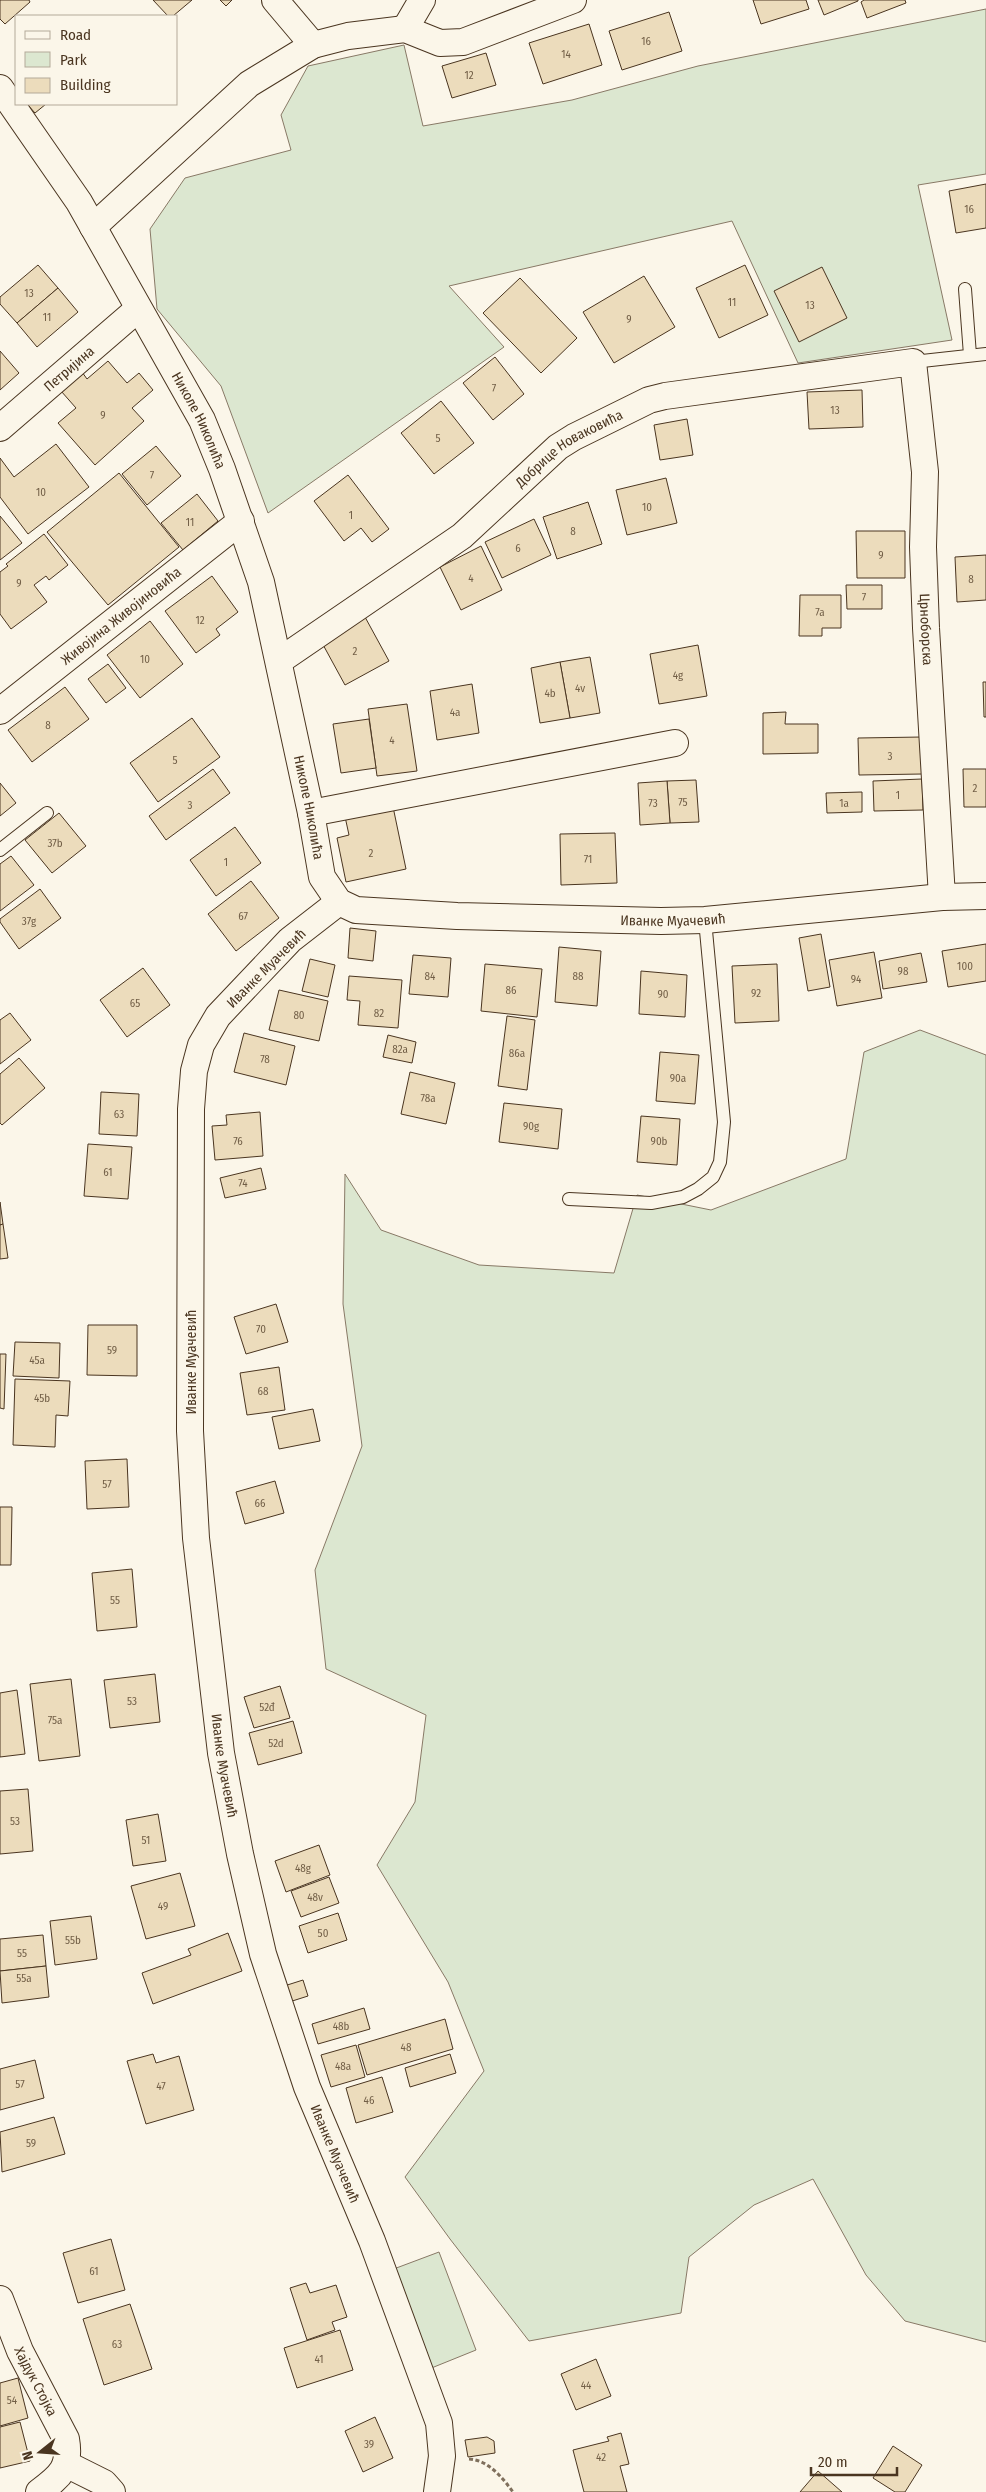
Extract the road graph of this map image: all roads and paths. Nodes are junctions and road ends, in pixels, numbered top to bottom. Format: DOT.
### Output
graph roads {
  1 [pos="275,0"];
  2 [pos="422,0"];
  3 [pos="572,0"];
  4 [pos="405,29"];
  5 [pos="313,45"];
  6 [pos="0,88"];
  7 [pos="93,226"];
  8 [pos="964,289"];
  9 [pos="138,309"];
  10 [pos="986,354"];
  11 [pos="970,355"];
  12 [pos="912,362"];
  13 [pos="0,428"];
  14 [pos="241,521"];
  15 [pos="278,660"];
  16 [pos="0,712"];
  17 [pos="675,743"];
  18 [pos="47,813"];
  19 [pos="310,813"];
  20 [pos="0,850"];
  21 [pos="986,896"];
  22 [pos="942,897"];
  23 [pos="339,902"];
  24 [pos="705,920"];
  25 [pos="569,1198"];
  26 [pos="0,2299"];
  27 [pos="461,2459"];
  28 [pos="66,2464"];
  29 [pos="39,2492"];
  30 [pos="112,2492"];
  31 [pos="438,2492"];
  32 [pos="513,2492"];
  1 -- 5 [label="street"];
  2 -- 4 [label="street"];
  3 -- 4 [label="street"];
  4 -- 5 [label="street"];
  5 -- 7 [label="street"];
  6 -- 7 [label="street, Николе Николића"];
  7 -- 9 [label="street, Николе Николића"];
  8 -- 11 [label="lane"];
  9 -- 13 [label="street, Петријина"];
  9 -- 14 [label="street, Николе Николића"];
  10 -- 11 [label="lane"];
  11 -- 12 [label="lane"];
  12 -- 15 [label="street, Добрице Новаковића"];
  12 -- 22 [label="street, Црноборска"];
  14 -- 15 [label="street, Николе Николића"];
  14 -- 16 [label="street, Живојина Живојиновића"];
  15 -- 19 [label="street, Николе Николића"];
  17 -- 19 [label="street"];
  18 -- 20 [label="lane"];
  19 -- 23 [label="street, Николе Николића"];
  21 -- 22 [label="street, Иванке Муачевић"];
  22 -- 24 [label="street, Иванке Муачевић"];
  23 -- 24 [label="street, Иванке Муачевић"];
  23 -- 31 [label="street, Иванке Муачевић"];
  24 -- 25 [label="lane"];
  26 -- 28 [label="street, Хајдук Стојка"];
  27 -- 32 [label="path"];
  28 -- 29 [label="street"];
  28 -- 30 [label="street"];
}
